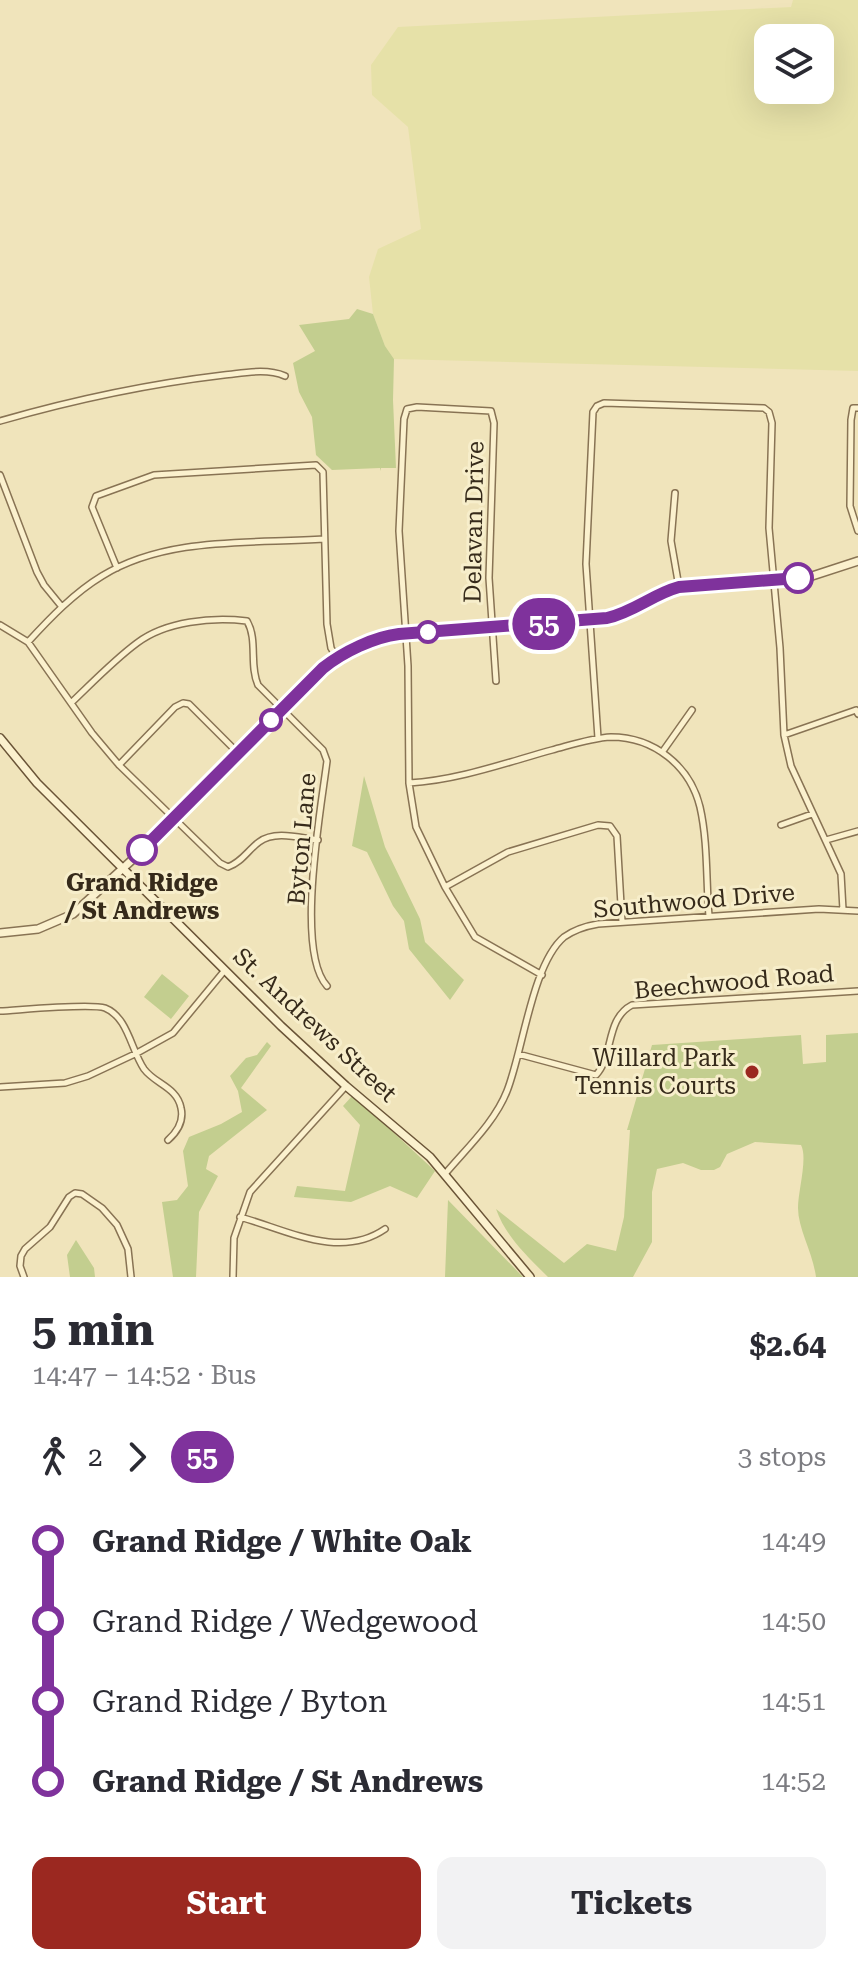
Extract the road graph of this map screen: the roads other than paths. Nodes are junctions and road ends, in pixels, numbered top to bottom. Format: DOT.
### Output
graph roads {
  1 [pos="285,376"];
  2 [pos="858,408"];
  3 [pos="0,421"];
  4 [pos="0,475"];
  5 [pos="675,493"];
  6 [pos="858,531"];
  7 [pos="324,539"];
  8 [pos="858,561"];
  9 [pos="117,568"];
  10 [pos="774,580"];
  11 [pos="679,587"];
  12 [pos="62,607"];
  13 [pos="589,620"];
  14 [pos="0,625"];
  15 [pos="492,628"];
  16 [pos="406,634"];
  17 [pos="28,642"];
  18 [pos="337,658"];
  19 [pos="496,681"];
  20 [pos="71,703"];
  21 [pos="282,709"];
  22 [pos="692,710"];
  23 [pos="858,714"];
  24 [pos="784,735"];
  25 [pos="0,738"];
  26 [pos="598,738"];
  27 [pos="663,751"];
  28 [pos="238,753"];
  29 [pos="119,765"];
  30 [pos="409,783"];
  31 [pos="812,814"];
  32 [pos="174,818"];
  33 [pos="781,825"];
  34 [pos="858,831"];
  35 [pos="318,840"];
  36 [pos="826,840"];
  37 [pos="123,867"];
  38 [pos="445,887"];
  39 [pos="843,910"];
  40 [pos="858,911"];
  41 [pos="709,916"];
  42 [pos="622,922"];
  43 [pos="0,933"];
  44 [pos="225,970"];
  45 [pos="542,975"];
  46 [pos="327,986"];
  47 [pos="858,991"];
  48 [pos="0,1011"];
  49 [pos="137,1053"];
  50 [pos="518,1054"];
  51 [pos="346,1086"];
  52 [pos="0,1087"];
  53 [pos="168,1140"];
  54 [pos="445,1174"];
  55 [pos="240,1217"];
  56 [pos="385,1229"];
  57 [pos="24,1277"];
  58 [pos="131,1277"];
  59 [pos="233,1277"];
  60 [pos="530,1277"];
  1 -- 3 [label="street"];
  2 -- 6 [label="street"];
  4 -- 12 [label="street"];
  5 -- 11 [label="street"];
  7 -- 9 [label="street"];
  7 -- 9 [label="street"];
  7 -- 18 [label="street"];
  8 -- 10 [label="street"];
  9 -- 12 [label="street"];
  10 -- 11 [label="street"];
  10 -- 13 [label="street"];
  10 -- 24 [label="street"];
  11 -- 13 [label="street"];
  12 -- 17 [label="street"];
  13 -- 15 [label="street"];
  13 -- 26 [label="street"];
  14 -- 17 [label="street"];
  15 -- 16 [label="street"];
  15 -- 16 [label="street, Delavan Drive"];
  15 -- 19 [label="street, Delavan Drive"];
  16 -- 18 [label="street"];
  16 -- 30 [label="street"];
  17 -- 20 [label="street"];
  18 -- 21 [label="street"];
  20 -- 21 [label="street, Byton Lane"];
  20 -- 29 [label="street"];
  21 -- 28 [label="street"];
  21 -- 35 [label="street, Byton Lane"];
  22 -- 27 [label="street"];
  23 -- 24 [label="street"];
  24 -- 31 [label="street"];
  25 -- 37 [label="street, St. Andrews Street"];
  26 -- 27 [label="street"];
  26 -- 30 [label="street"];
  27 -- 41 [label="street"];
  28 -- 29 [label="street"];
  28 -- 32 [label="street"];
  29 -- 32 [label="street"];
  30 -- 38 [label="street"];
  31 -- 33 [label="street"];
  31 -- 36 [label="street"];
  32 -- 35 [label="street"];
  32 -- 37 [label="street"];
  34 -- 36 [label="street"];
  35 -- 46 [label="street, Byton Lane"];
  36 -- 39 [label="street"];
  37 -- 43 [label="street"];
  37 -- 44 [label="street, St. Andrews Street"];
  38 -- 42 [label="street"];
  38 -- 45 [label="street"];
  39 -- 40 [label="street, Southwood Drive"];
  39 -- 41 [label="street, Southwood Drive"];
  41 -- 42 [label="street, Southwood Drive"];
  42 -- 45 [label="street, Southwood Drive"];
  44 -- 49 [label="street"];
  44 -- 51 [label="street, St. Andrews Street"];
  45 -- 50 [label="street, Southwood Drive"];
  47 -- 50 [label="street, Beechwood Road"];
  48 -- 49 [label="street"];
  49 -- 52 [label="street"];
  49 -- 53 [label="street"];
  50 -- 54 [label="street, Southwood Drive"];
  51 -- 54 [label="street, St. Andrews Street"];
  51 -- 55 [label="street"];
  54 -- 60 [label="street, St. Andrews Street"];
  55 -- 56 [label="street"];
  55 -- 59 [label="street"];
  57 -- 58 [label="street"];
}
